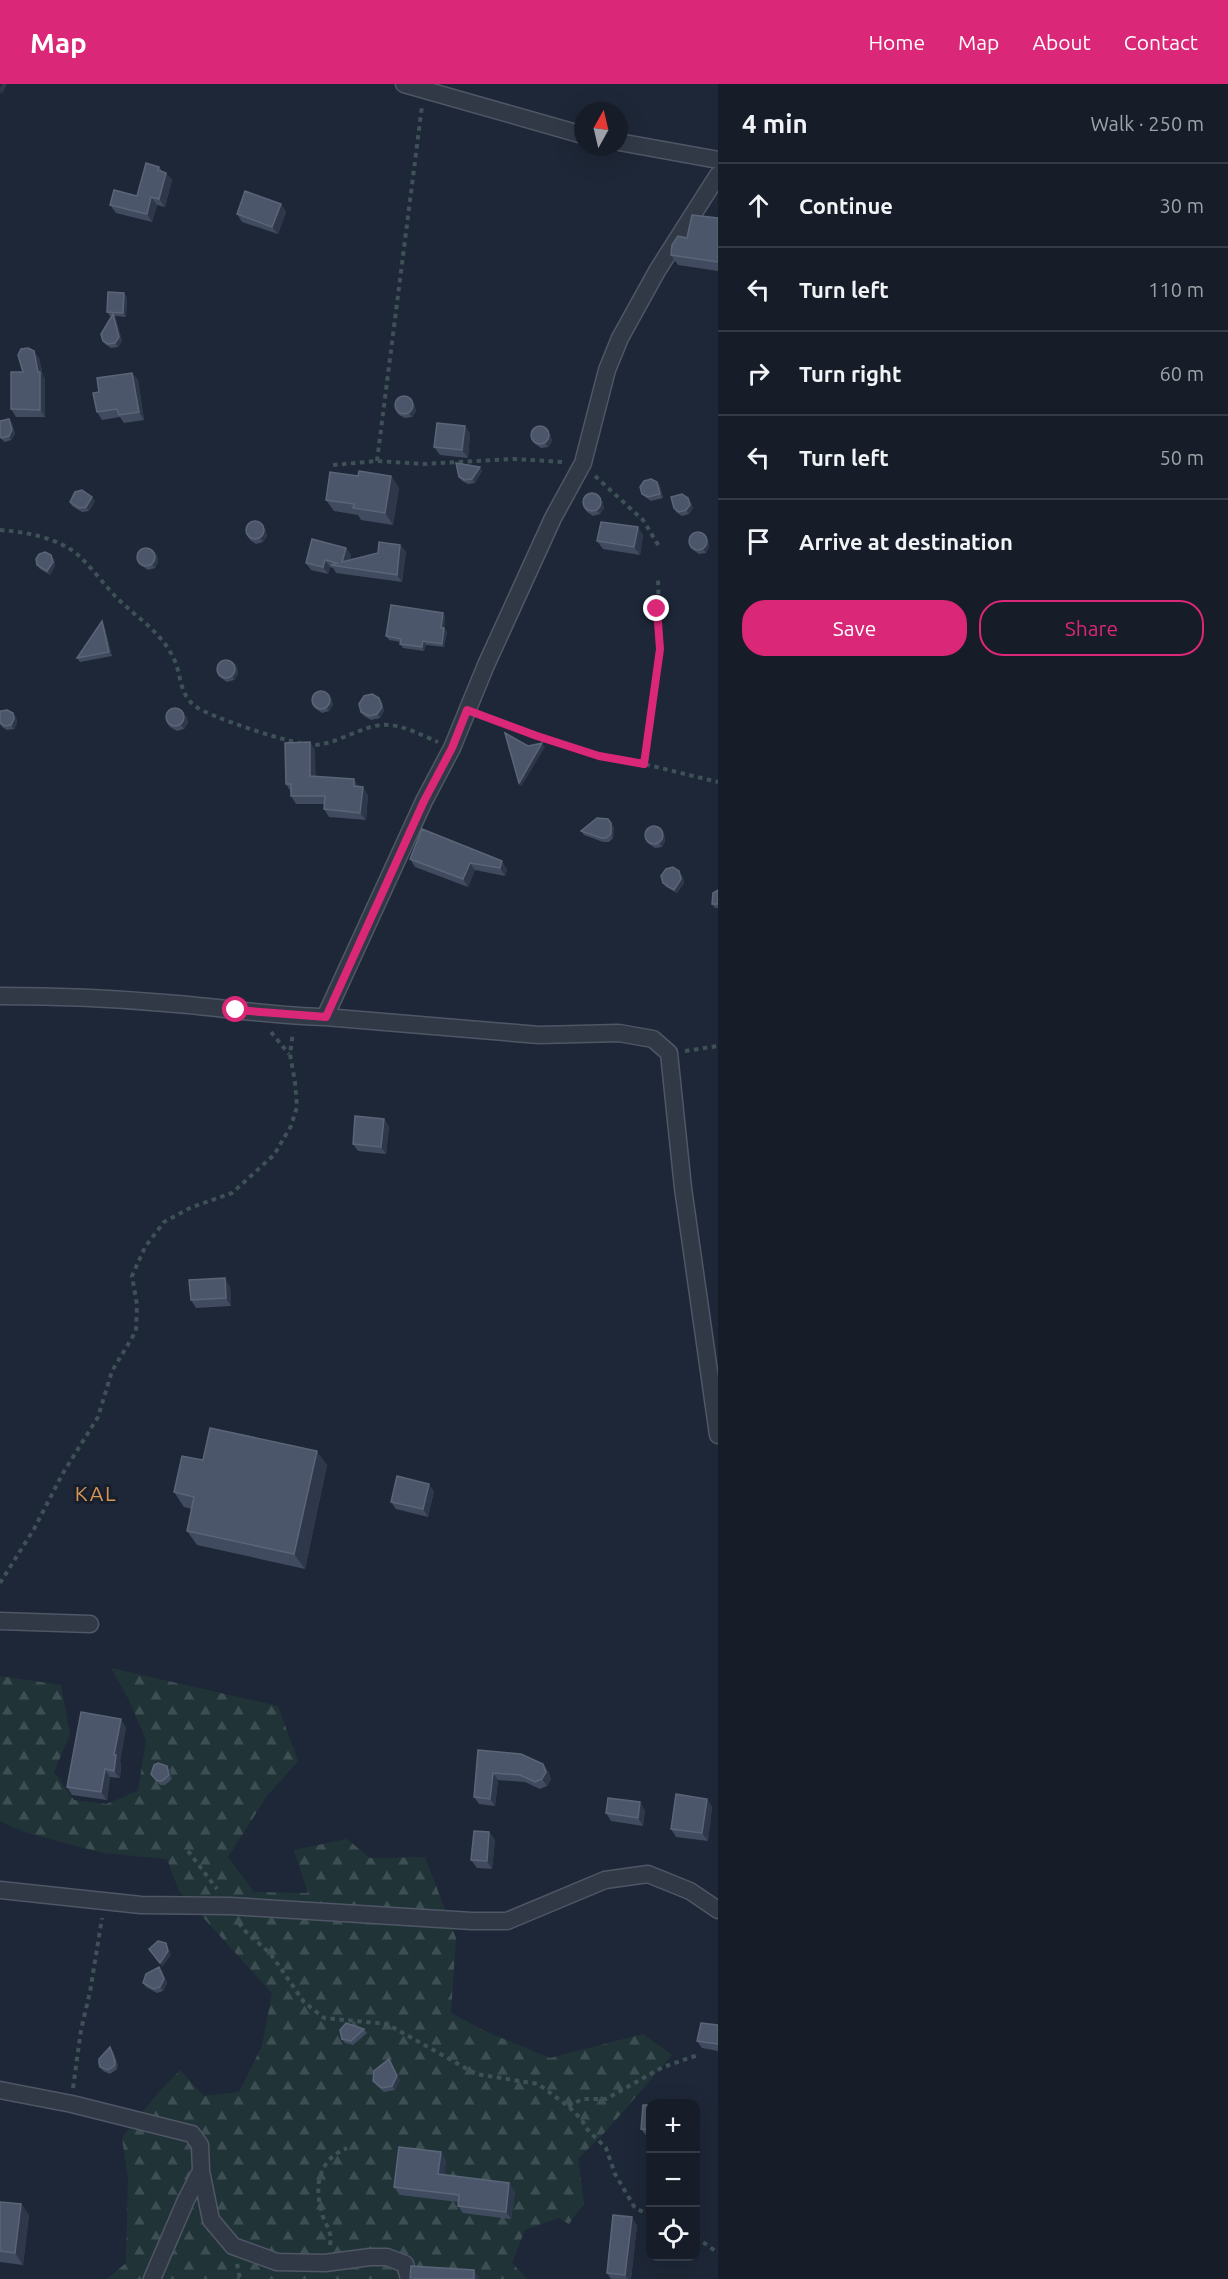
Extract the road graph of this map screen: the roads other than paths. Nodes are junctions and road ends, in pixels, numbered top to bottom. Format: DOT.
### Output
graph roads {
  1 [pos="404,84"];
  2 [pos="574,132"];
  3 [pos="628,144"];
  4 [pos="718,160"];
  5 [pos="718,175"];
  6 [pos="0,996"];
  7 [pos="326,1017"];
  8 [pos="718,1435"];
  9 [pos="0,1621"];
  10 [pos="90,1624"];
  11 [pos="0,1890"];
  12 [pos="718,1910"];
  13 [pos="0,2090"];
  14 [pos="201,2171"];
  15 [pos="152,2279"];
  16 [pos="409,2279"];
  1 -- 2 [label="street"];
  3 -- 4 [label="street"];
  5 -- 7 [label="street"];
  6 -- 7 [label="street"];
  7 -- 8 [label="street"];
  9 -- 10 [label="street"];
  11 -- 12 [label="street"];
  13 -- 14 [label="street"];
  14 -- 15 [label="street"];
  14 -- 16 [label="street"];
}
